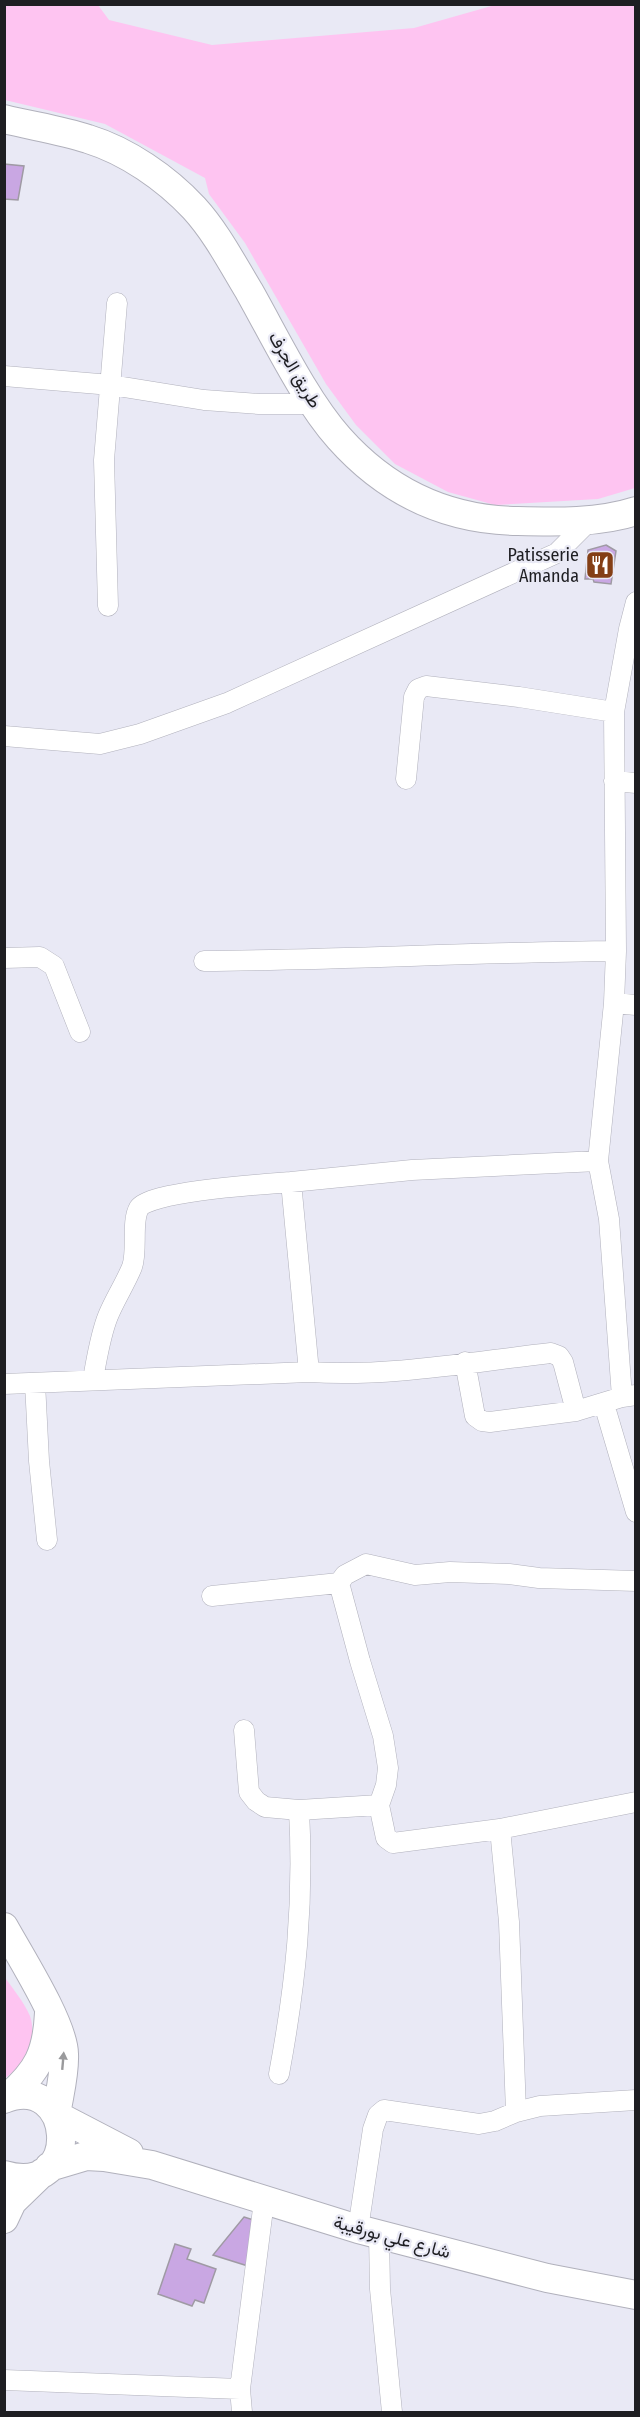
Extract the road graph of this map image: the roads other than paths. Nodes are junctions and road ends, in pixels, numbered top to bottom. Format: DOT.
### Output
graph roads {
  1 [pos="4,119"];
  2 [pos="117,303"];
  3 [pos="4,376"];
  4 [pos="111,385"];
  5 [pos="314,404"];
  6 [pos="632,517"];
  7 [pos="591,519"];
  8 [pos="636,602"];
  9 [pos="108,606"];
  10 [pos="614,712"];
  11 [pos="4,736"];
  12 [pos="406,779"];
  13 [pos="614,781"];
  14 [pos="636,783"];
  15 [pos="616,951"];
  16 [pos="4,958"];
  17 [pos="204,961"];
  18 [pos="614,1003"];
  19 [pos="636,1005"];
  20 [pos="80,1032"];
  21 [pos="598,1161"];
  22 [pos="291,1182"];
  23 [pos="465,1362"];
  24 [pos="309,1372"];
  25 [pos="93,1379"];
  26 [pos="35,1383"];
  27 [pos="4,1384"];
  28 [pos="620,1398"];
  29 [pos="576,1411"];
  30 [pos="636,1512"];
  31 [pos="47,1540"];
  32 [pos="636,1581"];
  33 [pos="339,1583"];
  34 [pos="212,1596"];
  35 [pos="244,1730"];
  36 [pos="636,1802"];
  37 [pos="380,1805"];
  38 [pos="298,1810"];
  39 [pos="500,1829"];
  40 [pos="4,1927"];
  41 [pos="50,2011"];
  42 [pos="279,2074"];
  43 [pos="6,2098"];
  44 [pos="636,2100"];
  45 [pos="516,2112"];
  46 [pos="56,2115"];
  47 [pos="152,2165"];
  48 [pos="46,2170"];
  49 [pos="4,2175"];
  50 [pos="264,2201"];
  51 [pos="4,2219"];
  52 [pos="369,2232"];
  53 [pos="636,2295"];
  54 [pos="4,2380"];
  55 [pos="240,2389"];
  56 [pos="242,2412"];
  57 [pos="392,2412"];
  1 -- 5 [label="main road, طريق الجرف"];
  2 -- 4 [label="street"];
  3 -- 4 [label="street"];
  4 -- 5 [label="street"];
  4 -- 9 [label="street"];
  5 -- 7 [label="main road, طريق الجرف"];
  6 -- 7 [label="main road, طريق الجرف"];
  7 -- 11 [label="street"];
  8 -- 10 [label="street"];
  10 -- 12 [label="street"];
  10 -- 13 [label="street"];
  13 -- 14 [label="street"];
  13 -- 15 [label="street"];
  15 -- 17 [label="street"];
  15 -- 18 [label="street"];
  16 -- 20 [label="street"];
  18 -- 19 [label="street"];
  18 -- 21 [label="street"];
  21 -- 22 [label="street"];
  21 -- 28 [label="street"];
  22 -- 24 [label="street"];
  22 -- 25 [label="street"];
  23 -- 24 [label="street"];
  23 -- 29 [label="street"];
  23 -- 29 [label="street"];
  24 -- 25 [label="street"];
  25 -- 26 [label="street"];
  26 -- 27 [label="street"];
  26 -- 31 [label="street"];
  28 -- 29 [label="street"];
  28 -- 30 [label="street"];
  32 -- 33 [label="street"];
  33 -- 34 [label="street"];
  33 -- 37 [label="street"];
  35 -- 38 [label="street"];
  36 -- 39 [label="street"];
  37 -- 38 [label="street"];
  37 -- 39 [label="street"];
  38 -- 42 [label="street"];
  39 -- 45 [label="street"];
  40 -- 41 [label="main road"];
  41 -- 43 [label="main road"];
  46 -- 41 [label="main road, one-way"];
  43 -- 46 [label="main road, شارع علي بورقيبة"];
  44 -- 45 [label="street"];
  45 -- 52 [label="street"];
  46 -- 47 [label="main road, شارع علي بورقيبة"];
  46 -- 48 [label="main road"];
  47 -- 48 [label="main road, شارع علي بورقيبة"];
  47 -- 50 [label="main road, شارع علي بورقيبة"];
  48 -- 49 [label="main road, شارع علي بورقيبة"];
  48 -- 51 [label="main road"];
  50 -- 52 [label="main road, شارع علي بورقيبة"];
  50 -- 55 [label="street"];
  52 -- 53 [label="main road, شارع علي بورقيبة"];
  52 -- 57 [label="street"];
  54 -- 55 [label="street"];
  55 -- 56 [label="street"];
}
